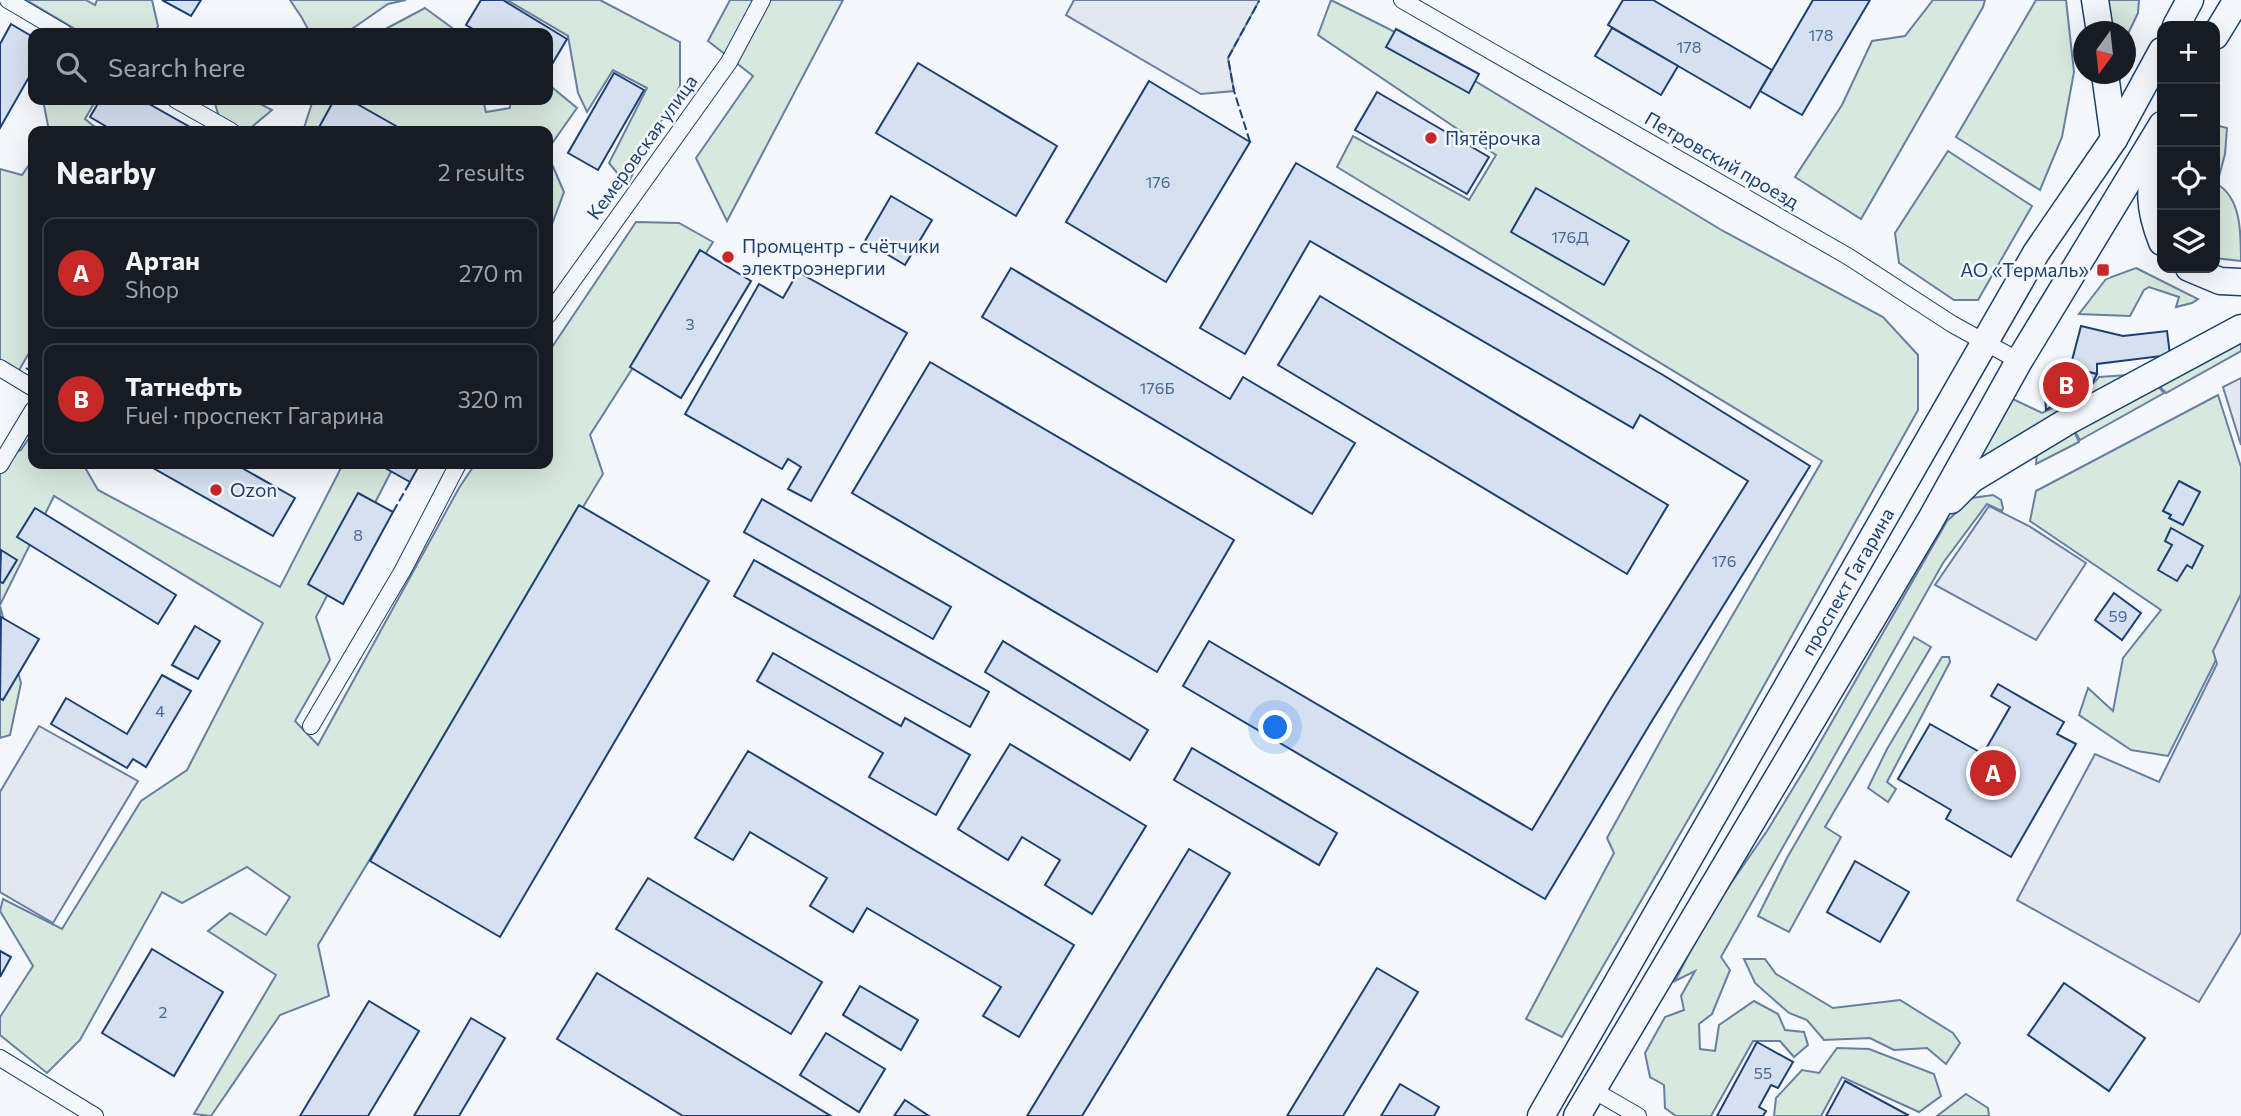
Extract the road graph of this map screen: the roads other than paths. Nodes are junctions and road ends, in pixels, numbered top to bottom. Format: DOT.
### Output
graph roads {
  1 [pos="8,0"];
  2 [pos="762,0"];
  3 [pos="1402,0"];
  4 [pos="2095,0"];
  5 [pos="2190,0"];
  6 [pos="2237,0"];
  7 [pos="2098,21"];
  8 [pos="2179,21"];
  9 [pos="56,28"];
  10 [pos="2220,28"];
  11 [pos="2157,60"];
  12 [pos="2106,84"];
  13 [pos="185,105"];
  14 [pos="222,126"];
  15 [pos="2157,135"];
  16 [pos="2114,139"];
  17 [pos="2158,147"];
  18 [pos="2157,229"];
  19 [pos="2201,273"];
  20 [pos="2241,282"];
  21 [pos="553,306"];
  22 [pos="2241,328"];
  23 [pos="1986,343"];
  24 [pos="2019,361"];
  25 [pos="0,368"];
  26 [pos="28,385"];
  27 [pos="28,418"];
  28 [pos="0,465"];
  29 [pos="455,469"];
  30 [pos="1930,522"];
  31 [pos="311,726"];
  32 [pos="0,1058"];
  33 [pos="1592,1090"];
  34 [pos="95,1116"];
  35 [pos="1541,1116"];
  36 [pos="1577,1116"];
  37 [pos="1638,1116"];
  1 -- 9 [label="street"];
  2 -- 21 [label="street, Кемеровская улица"];
  3 -- 23 [label="street, Петровский проезд"];
  4 -- 7 [label="main road"];
  5 -- 8 [label="main road"];
  6 -- 10 [label="main road"];
  11 -- 16 [label="main road, проспект Гагарина"];
  12 -- 16 [label="main road"];
  13 -- 14 [label="street"];
  15 -- 24 [label="main road, проспект Гагарина"];
  16 -- 23 [label="main road, проспект Гагарина"];
  17 -- 18 [label="main road"];
  19 -- 20 [label="main road"];
  22 -- 30 [label="main road"];
  23 -- 24 [label="street, Петровский проезд"];
  23 -- 35 [label="main road, проспект Гагарина"];
  24 -- 30 [label="main road, проспект Гагарина"];
  25 -- 26 [label="street"];
  27 -- 28 [label="street"];
  29 -- 31 [label="street"];
  30 -- 33 [label="main road, проспект Гагарина"];
  32 -- 34 [label="street"];
  33 -- 36 [label="main road, проспект Гагарина"];
  33 -- 37 [label="street"];
}
